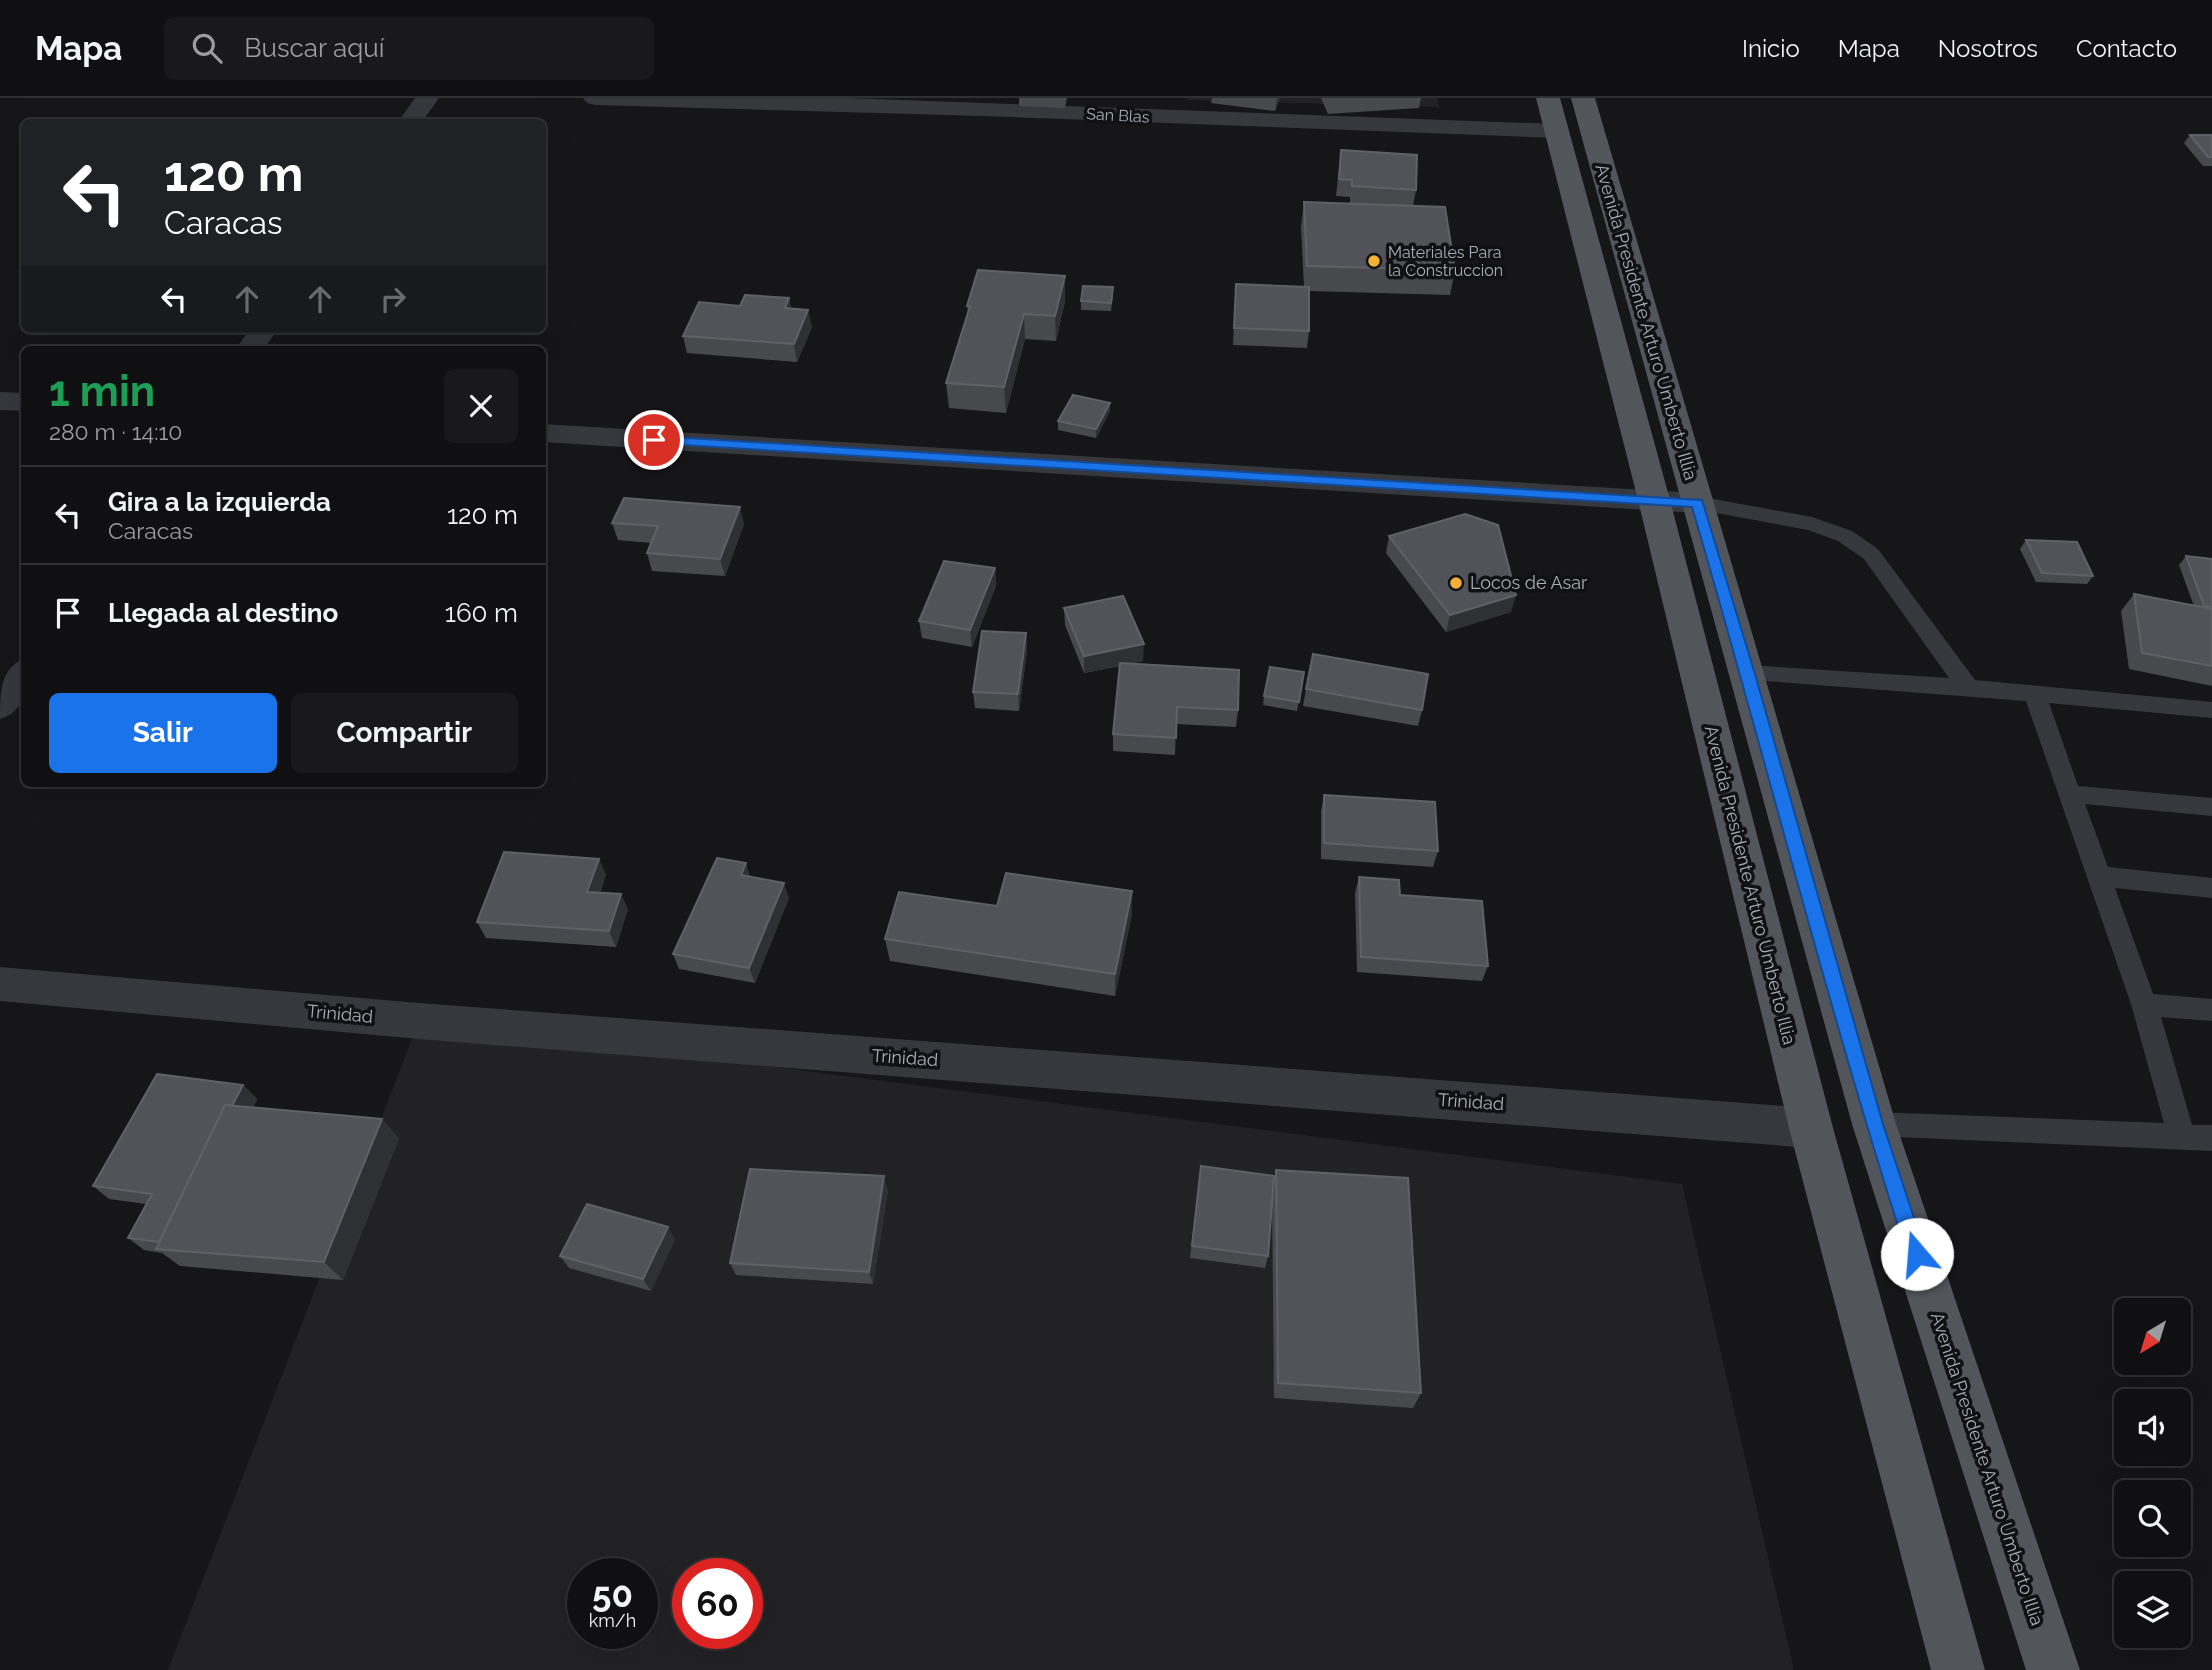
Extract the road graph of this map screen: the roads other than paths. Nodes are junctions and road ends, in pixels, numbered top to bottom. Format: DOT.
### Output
graph roads {
  1 [pos="427,98"];
  2 [pos="595,98"];
  3 [pos="1548,98"];
  4 [pos="1583,98"];
  5 [pos="412,119"];
  6 [pos="1556,131"];
  7 [pos="0,401"];
  8 [pos="21,402"];
  9 [pos="546,433"];
  10 [pos="1654,500"];
  11 [pos="1697,503"];
  12 [pos="1748,674"];
  13 [pos="21,675"];
  14 [pos="1968,687"];
  15 [pos="2034,693"];
  16 [pos="0,706"];
  17 [pos="2212,710"];
  18 [pos="2070,794"];
  19 [pos="2212,807"];
  20 [pos="2098,876"];
  21 [pos="2212,887"];
  22 [pos="0,984"];
  23 [pos="2144,1004"];
  24 [pos="2212,1010"];
  25 [pos="1874,1124"];
  26 [pos="1811,1128"];
  27 [pos="2181,1136"];
  28 [pos="2212,1138"];
  29 [pos="1958,1670"];
  30 [pos="2053,1670"];
  1 -- 5 [label="street"];
  2 -- 6 [label="street, San Blas"];
  3 -- 6 [label="main road, Avenida Presidente Arturo Umberto Illia"];
  4 -- 11 [label="main road, Avenida Presidente Arturo Umberto Illia"];
  6 -- 10 [label="main road, Avenida Presidente Arturo Umberto Illia"];
  7 -- 8 [label="street"];
  9 -- 10 [label="street"];
  10 -- 11 [label="street"];
  10 -- 26 [label="main road, Avenida Presidente Arturo Umberto Illia"];
  11 -- 12 [label="main road, Avenida Presidente Arturo Umberto Illia"];
  11 -- 14 [label="lane"];
  12 -- 14 [label="lane"];
  12 -- 25 [label="main road, Avenida Presidente Arturo Umberto Illia"];
  13 -- 16 [label="street"];
  14 -- 15 [label="lane"];
  15 -- 17 [label="lane"];
  15 -- 18 [label="lane"];
  18 -- 19 [label="lane"];
  18 -- 20 [label="lane"];
  20 -- 21 [label="lane"];
  20 -- 23 [label="lane"];
  22 -- 26 [label="street, Trinidad"];
  23 -- 24 [label="lane"];
  23 -- 27 [label="lane"];
  25 -- 27 [label="lane"];
  25 -- 30 [label="main road, Avenida Presidente Arturo Umberto Illia"];
  26 -- 29 [label="main road, Avenida Presidente Arturo Umberto Illia"];
  27 -- 28 [label="lane"];
}
